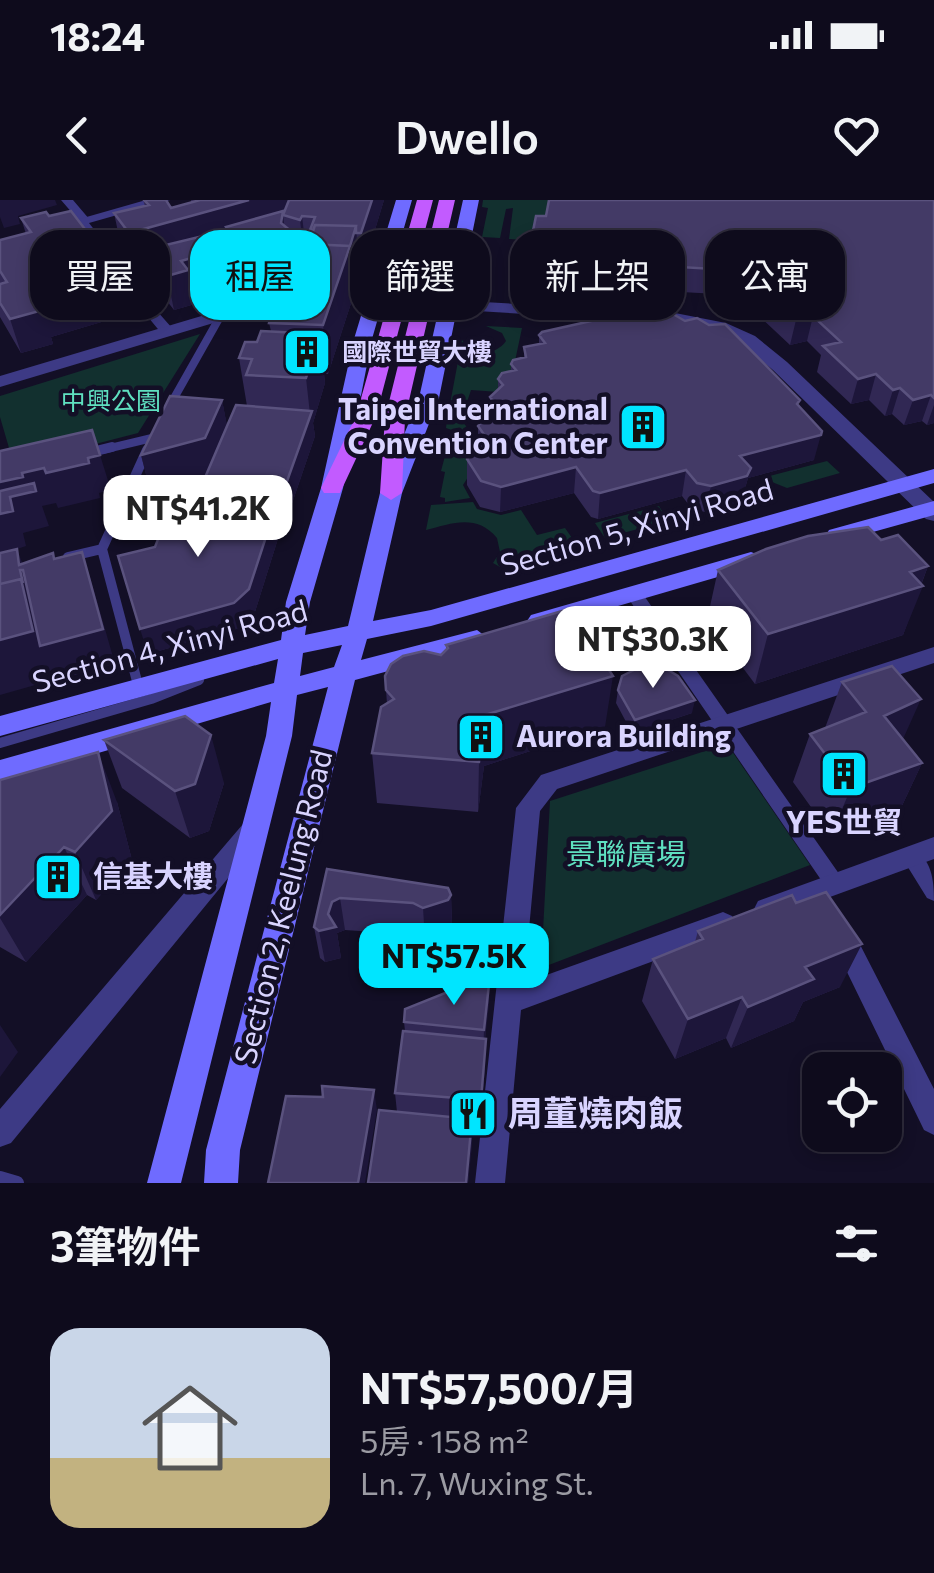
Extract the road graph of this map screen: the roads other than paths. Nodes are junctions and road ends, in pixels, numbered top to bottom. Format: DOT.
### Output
graph roads {
  1 [pos="67,200"];
  2 [pos="163,200"];
  3 [pos="404,200"];
  4 [pos="425,200"];
  5 [pos="447,200"];
  6 [pos="471,200"];
  7 [pos="82,221"];
  8 [pos="57,227"];
  9 [pos="88,230"];
  10 [pos="395,230"];
  11 [pos="465,230"];
  12 [pos="490,307"];
  13 [pos="158,320"];
  14 [pos="204,320"];
  15 [pos="218,320"];
  16 [pos="370,320"];
  17 [pos="446,320"];
  18 [pos="167,331"];
  19 [pos="0,382"];
  20 [pos="152,438"];
  21 [pos="76,456"];
  22 [pos="934,476"];
  23 [pos="905,484"];
  24 [pos="332,488"];
  25 [pos="391,494"];
  26 [pos="932,510"];
  27 [pos="814,542"];
  28 [pos="102,548"];
  29 [pos="778,552"];
  30 [pos="51,562"];
  31 [pos="634,594"];
  32 [pos="356,632"];
  33 [pos="292,646"];
  34 [pos="934,655"];
  35 [pos="341,677"];
  36 [pos="138,686"];
  37 [pos="285,689"];
  38 [pos="725,725"];
  39 [pos="0,726"];
  40 [pos="0,743"];
  41 [pos="0,771"];
  42 [pos="252,831"];
  43 [pos="922,852"];
  44 [pos="836,884"];
  45 [pos="934,892"];
  46 [pos="510,1001"];
  47 [pos="934,1120"];
  48 [pos="0,1132"];
  49 [pos="0,1178"];
  50 [pos="17,1183"];
  51 [pos="164,1183"];
  52 [pos="221,1183"];
  53 [pos="490,1183"];
  1 -- 7 [label="street"];
  2 -- 7 [label="street"];
  3 -- 10 [label="main road, Section 2, Keelung Road"];
  4 -- 24 [label="main road"];
  5 -- 25 [label="main road"];
  6 -- 11 [label="main road, Section 2, Keelung Road"];
  7 -- 8 [label="street"];
  7 -- 9 [label="street"];
  12 -- 23 [label="street"];
  13 -- 18 [label="street"];
  14 -- 18 [label="street"];
  15 -- 20 [label="lane"];
  16 -- 24 [label="main road, Section 2, Keelung Road"];
  17 -- 25 [label="main road, Section 2, Keelung Road"];
  18 -- 19 [label="street"];
  20 -- 21 [label="lane"];
  20 -- 28 [label="lane"];
  22 -- 23 [label="main road, Section 5, Xinyi Road"];
  23 -- 26 [label="street"];
  23 -- 32 [label="main road, Section 5, Xinyi Road"];
  24 -- 33 [label="main road, Section 2, Keelung Road"];
  25 -- 32 [label="main road, Section 2, Keelung Road"];
  26 -- 27 [label="main road"];
  28 -- 30 [label="lane"];
  28 -- 36 [label="lane"];
  29 -- 31 [label="main road, Section 5, Xinyi Road"];
  31 -- 35 [label="main road, Section 5, Xinyi Road"];
  31 -- 38 [label="street"];
  32 -- 33 [label="main road, Section 4, Xinyi Road"];
  32 -- 35 [label="main road, Section 2, Keelung Road"];
  33 -- 36 [label="main road, Section 4, Xinyi Road"];
  33 -- 37 [label="main road, Section 2, Keelung Road"];
  33 -- 40 [label="lane"];
  34 -- 38 [label="street"];
  35 -- 37 [label="main road"];
  35 -- 52 [label="main road, Section 2, Keelung Road"];
  36 -- 39 [label="main road, Section 4, Xinyi Road"];
  37 -- 41 [label="main road"];
  37 -- 42 [label="main road, Section 2, Keelung Road"];
  38 -- 44 [label="street"];
  38 -- 46 [label="street"];
  42 -- 48 [label="street"];
  42 -- 51 [label="main road, Section 2, Keelung Road"];
  43 -- 44 [label="street"];
  43 -- 45 [label="street"];
  44 -- 46 [label="street"];
  44 -- 47 [label="street"];
  46 -- 53 [label="street"];
  49 -- 50 [label="lane"];
}
